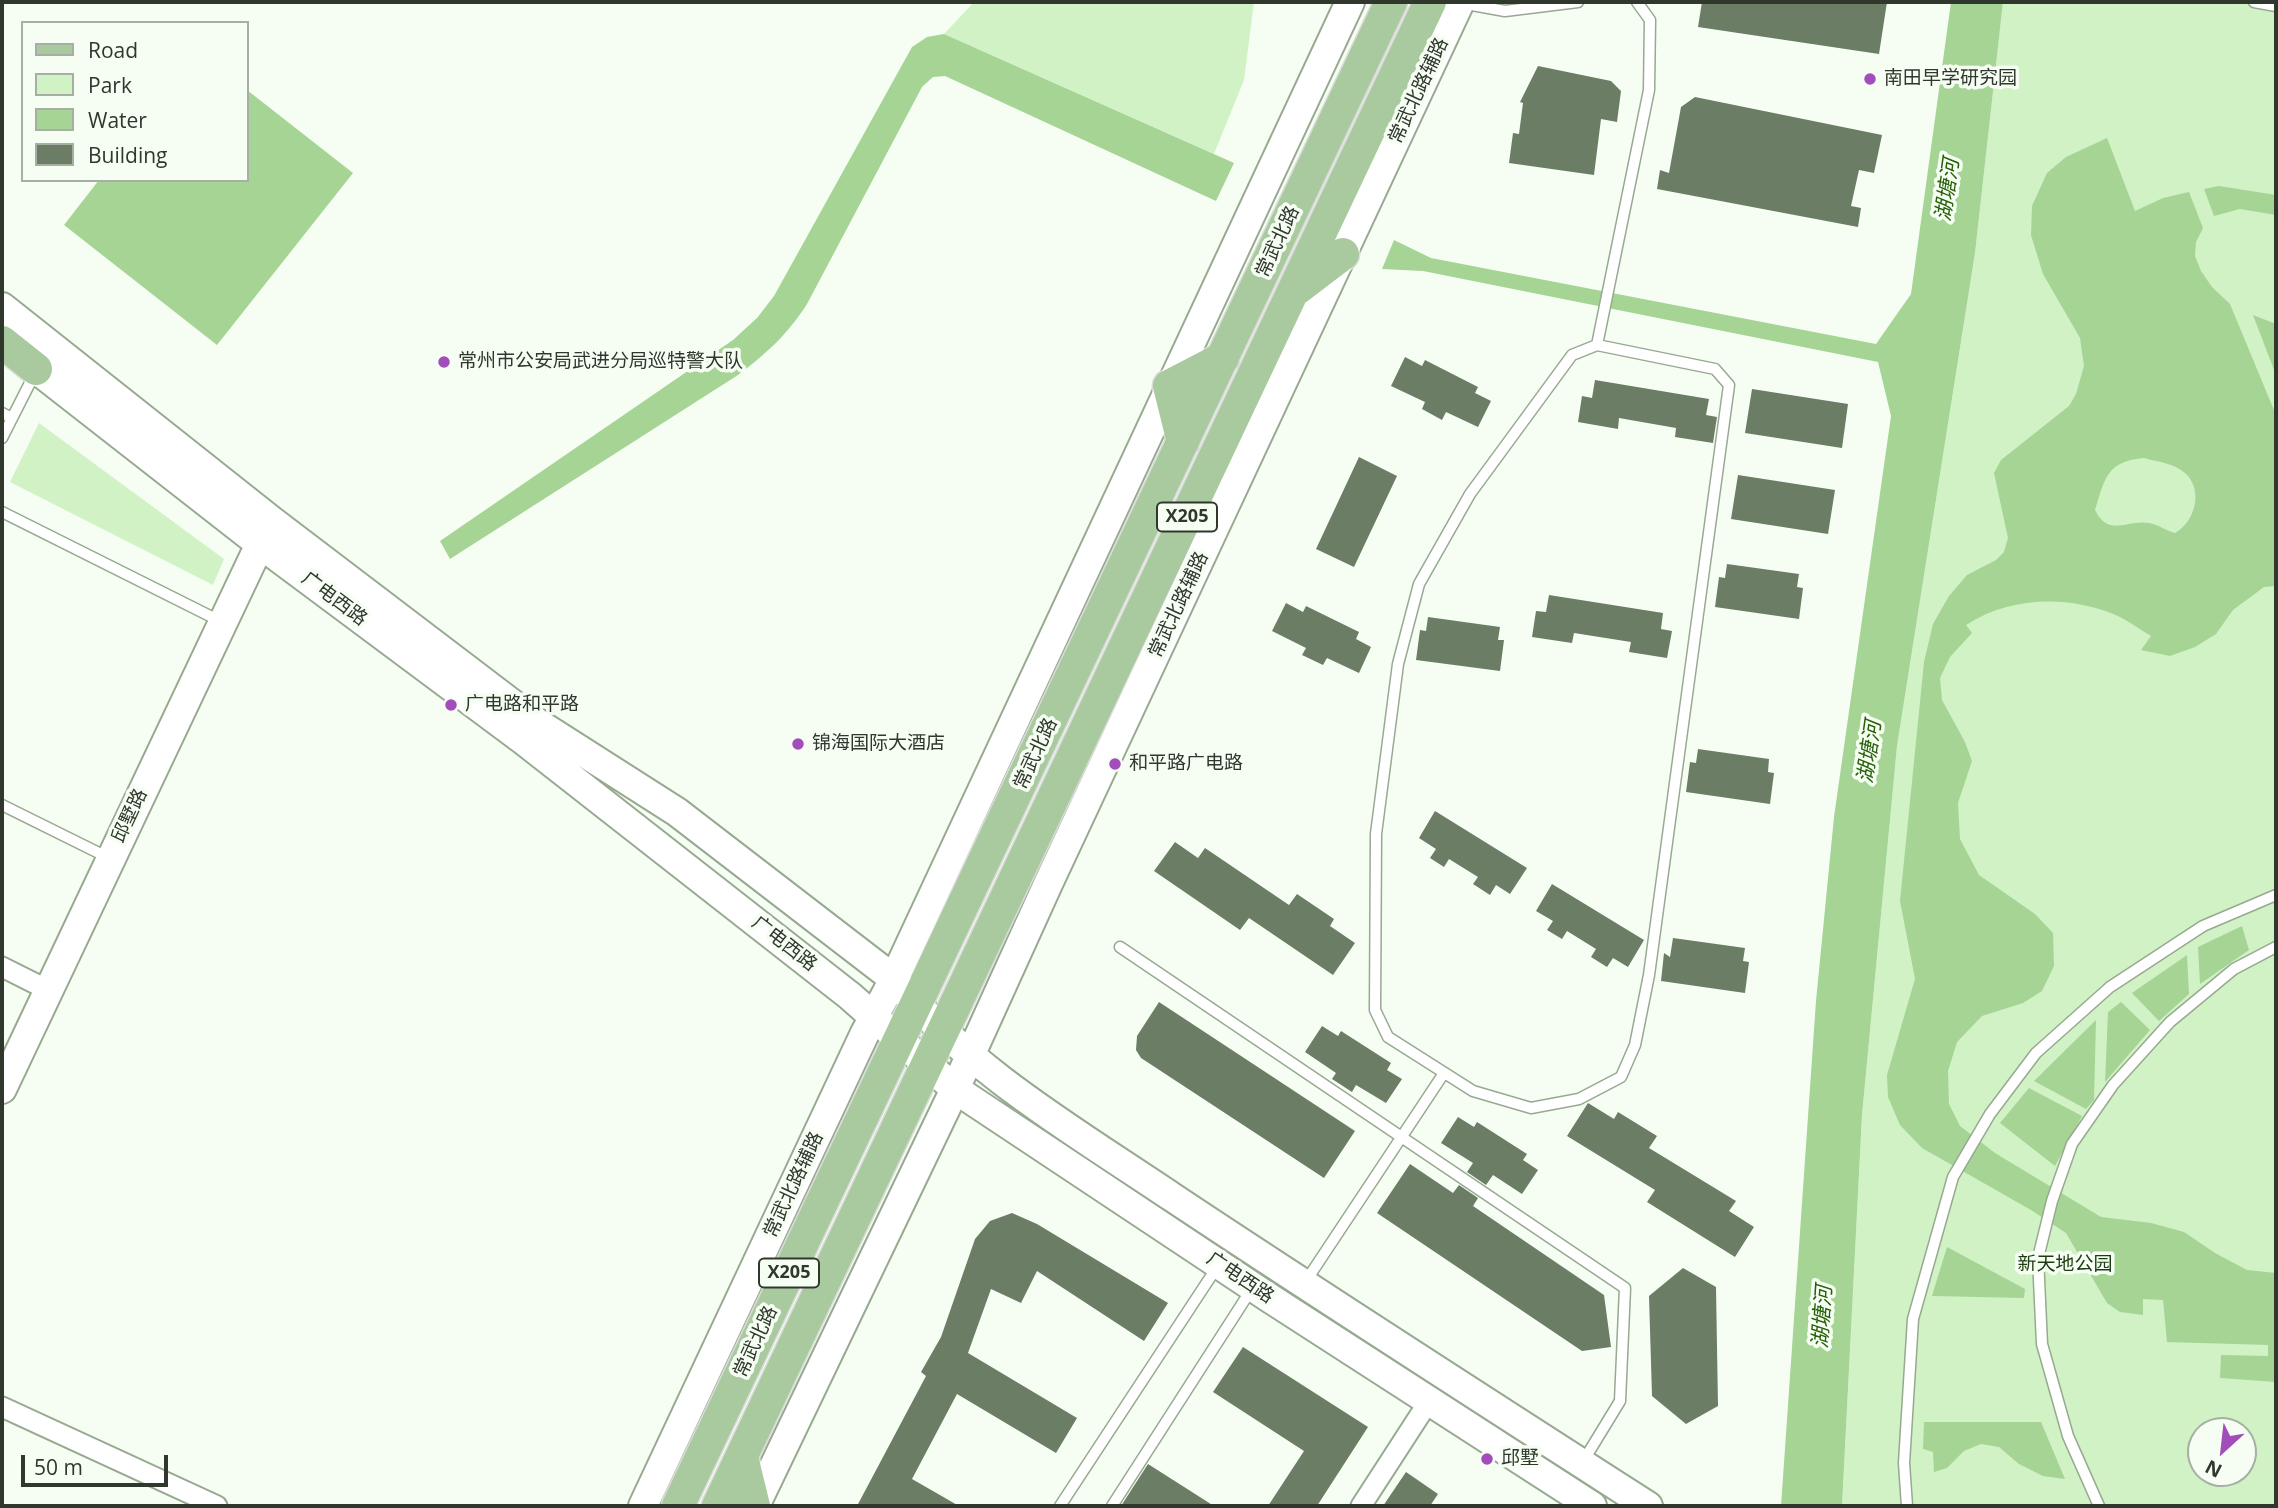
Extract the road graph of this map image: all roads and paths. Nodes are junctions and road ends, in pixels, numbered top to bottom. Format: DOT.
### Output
graph roads {
  1 [pos="1350,2"];
  2 [pos="1391,2"];
  3 [pos="1450,2"];
  4 [pos="1578,2"];
  5 [pos="1637,2"];
  6 [pos="2254,2"];
  7 [pos="2276,6"];
  8 [pos="1343,254"];
  9 [pos="1293,292"];
  10 [pos="2,307"];
  11 [pos="2,342"];
  12 [pos="1597,345"];
  13 [pos="1223,358"];
  14 [pos="36,369"];
  15 [pos="1169,386"];
  16 [pos="2,413"];
  17 [pos="12,418"];
  18 [pos="2,438"];
  19 [pos="1183,442"];
  20 [pos="2,512"];
  21 [pos="260,544"];
  22 [pos="223,622"];
  23 [pos="2,805"];
  24 [pos="110,859"];
  25 [pos="2276,895"];
  26 [pos="1120,947"];
  27 [pos="2276,947"];
  28 [pos="2,967"];
  29 [pos="894,979"];
  30 [pos="48,990"];
  31 [pos="916,1007"];
  32 [pos="875,1016"];
  33 [pos="943,1033"];
  34 [pos="899,1040"];
  35 [pos="970,1056"];
  36 [pos="927,1066"];
  37 [pos="1444,1073"];
  38 [pos="2,1089"];
  39 [pos="955,1089"];
  40 [pos="1402,1137"];
  41 [pos="1219,1264"];
  42 [pos="1304,1285"];
  43 [pos="1253,1287"];
  44 [pos="1429,1401"];
  45 [pos="2,1407"];
  46 [pos="742,1457"];
  47 [pos="1582,1464"];
  48 [pos="217,1506"];
  49 [pos="643,1506"];
  50 [pos="678,1506"];
  51 [pos="718,1506"];
  52 [pos="755,1506"];
  53 [pos="1060,1506"];
  54 [pos="1112,1506"];
  55 [pos="1361,1506"];
  56 [pos="1592,1506"];
  57 [pos="1648,1506"];
  58 [pos="1907,1506"];
  59 [pos="2099,1506"];
  1 -- 15 [label="main road"];
  2 -- 13 [label="main road, 常武北路 / X205"];
  3 -- 4 [label="lane"];
  3 -- 8 [label="main road, 常武北路辅路"];
  3 -- 9 [label="main road, 常武北路 / X205"];
  5 -- 12 [label="lane"];
  6 -- 7 [label="lane"];
  8 -- 9 [label="main road"];
  8 -- 35 [label="main road, 常武北路辅路"];
  9 -- 33 [label="main road, 常武北路 / X205"];
  10 -- 29 [label="main road, 广电西路"];
  11 -- 14 [label="main road, 广电西路"];
  12 -- 37 [label="lane"];
  12 -- 37 [label="lane"];
  13 -- 15 [label="main road"];
  13 -- 19 [label="main road, 常武北路 / X205"];
  14 -- 17 [label="lane"];
  14 -- 21 [label="main road, 广电西路"];
  15 -- 19 [label="main road"];
  15 -- 29 [label="main road"];
  16 -- 17 [label="lane"];
  17 -- 18 [label="lane"];
  19 -- 31 [label="main road, 常武北路 / X205"];
  20 -- 22 [label="lane"];
  21 -- 22 [label="main road, 邱墅路"];
  21 -- 32 [label="main road, 广电西路"];
  22 -- 24 [label="main road, 邱墅路"];
  23 -- 24 [label="lane"];
  24 -- 30 [label="main road, 邱墅路"];
  25 -- 58 [label="lane"];
  26 -- 40 [label="lane"];
  27 -- 59 [label="lane"];
  28 -- 30 [label="street"];
  29 -- 31 [label="main road, 广电西路"];
  29 -- 32 [label="main road, 常武北路辅路"];
  30 -- 38 [label="main road, 邱墅路"];
  31 -- 33 [label="main road, 广电西路"];
  31 -- 34 [label="main road, 常武北路 / X205"];
  32 -- 34 [label="main road, 广电西路"];
  32 -- 49 [label="main road, 常武北路辅路"];
  33 -- 35 [label="main road, 广电西路"];
  33 -- 36 [label="main road, 常武北路 / X205"];
  34 -- 36 [label="main road, 广电西路"];
  34 -- 50 [label="main road, 常武北路 / X205"];
  35 -- 39 [label="main road, 常武北路辅路"];
  35 -- 42 [label="main road, 广电西路"];
  36 -- 39 [label="main road, 广电西路"];
  36 -- 46 [label="main road, 常武北路 / X205"];
  37 -- 40 [label="lane"];
  39 -- 41 [label="main road, 广电西路"];
  39 -- 52 [label="main road"];
  40 -- 42 [label="lane"];
  40 -- 47 [label="lane"];
  41 -- 43 [label="main road, 广电西路"];
  41 -- 53 [label="lane"];
  42 -- 47 [label="main road, 广电西路"];
  43 -- 44 [label="main road, 广电西路"];
  43 -- 54 [label="lane"];
  44 -- 55 [label="street"];
  44 -- 56 [label="main road, 广电西路"];
  45 -- 48 [label="street"];
  46 -- 51 [label="main road, 常武北路 / X205"];
  46 -- 52 [label="main road"];
  47 -- 57 [label="main road, 广电西路"];
}
